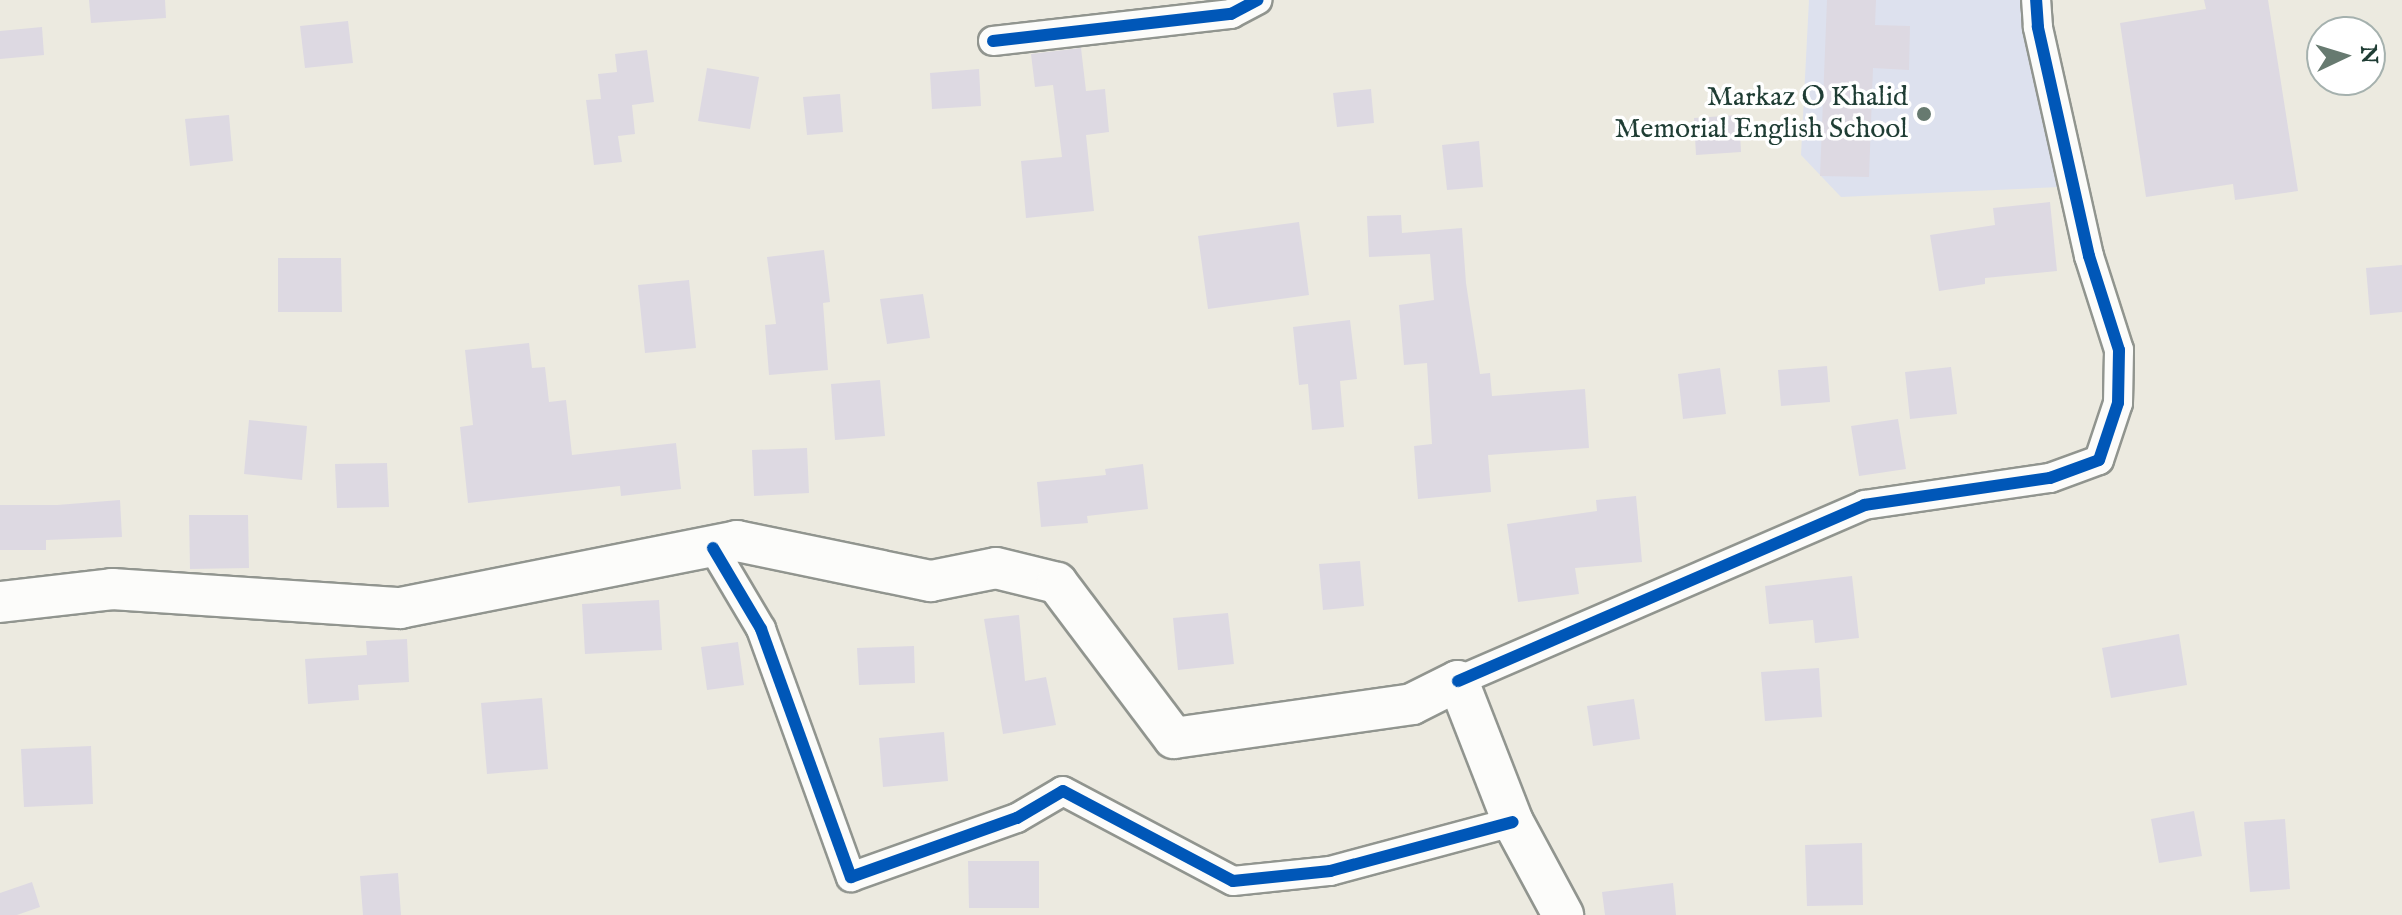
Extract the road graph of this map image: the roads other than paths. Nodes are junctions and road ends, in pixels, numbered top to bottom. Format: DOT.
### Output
graph roads {
  1 [pos="1257,0"];
  2 [pos="2036,0"];
  3 [pos="993,41"];
  4 [pos="713,548"];
  5 [pos="0,602"];
  6 [pos="1458,681"];
  7 [pos="1513,822"];
  8 [pos="1563,915"];
  1 -- 3 [label="street"];
  2 -- 6 [label="street"];
  4 -- 5 [label="main road"];
  4 -- 6 [label="main road"];
  4 -- 7 [label="street"];
  6 -- 7 [label="main road"];
  7 -- 8 [label="main road"];
}
